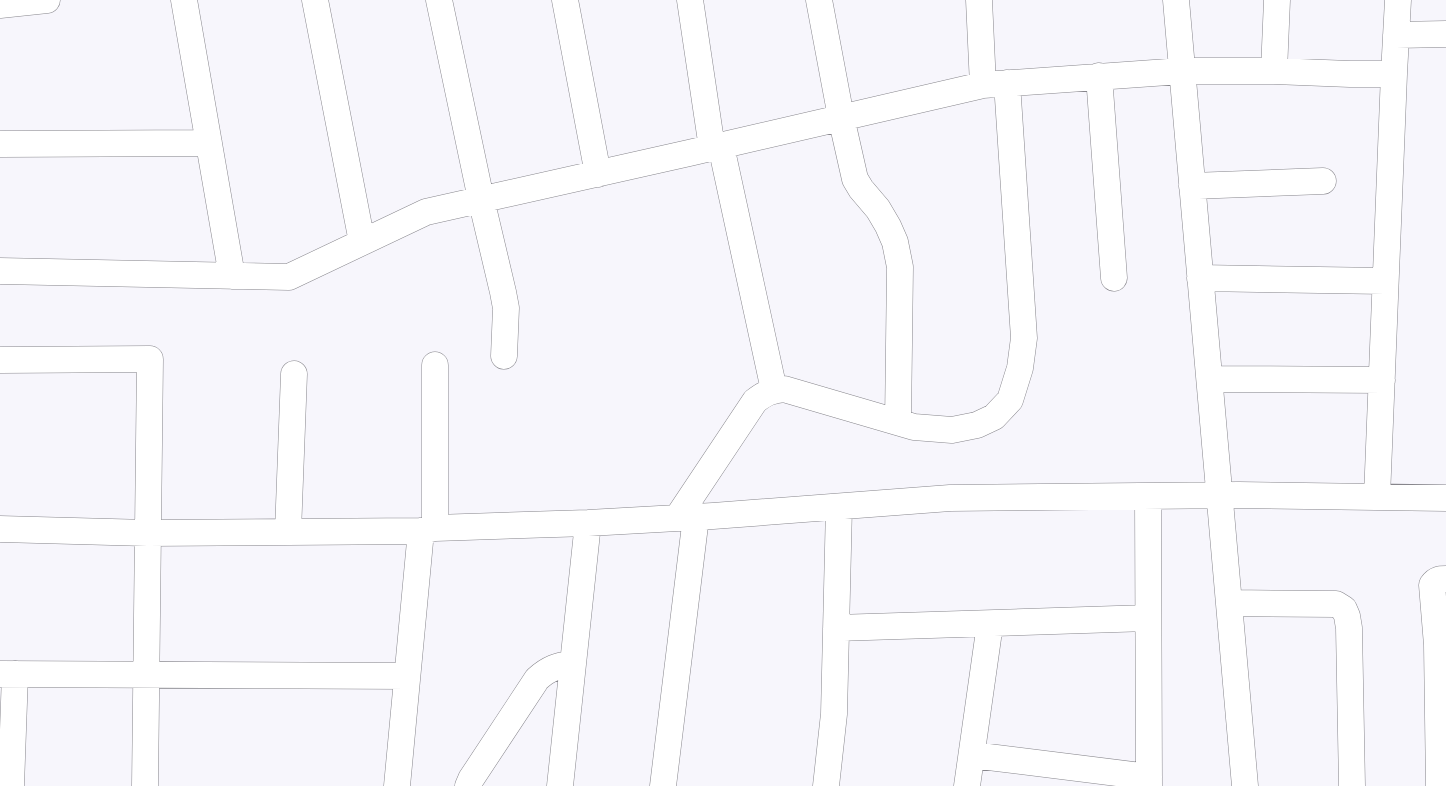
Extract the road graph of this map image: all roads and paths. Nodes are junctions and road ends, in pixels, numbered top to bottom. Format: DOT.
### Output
graph roads {
  1 [pos="47,0"];
  2 [pos="184,0"];
  3 [pos="315,0"];
  4 [pos="439,0"];
  5 [pos="565,0"];
  6 [pos="690,0"];
  7 [pos="819,0"];
  8 [pos="979,0"];
  9 [pos="1176,0"];
  10 [pos="1277,0"];
  11 [pos="1398,0"];
  12 [pos="0,5"];
  13 [pos="1446,34"];
  14 [pos="1396,35"];
  15 [pos="1182,71"];
  16 [pos="1274,71"];
  17 [pos="1394,74"];
  18 [pos="1099,76"];
  19 [pos="995,84"];
  20 [pos="841,117"];
  21 [pos="209,143"];
  22 [pos="0,144"];
  23 [pos="717,147"];
  24 [pos="598,174"];
  25 [pos="1323,181"];
  26 [pos="1192,186"];
  27 [pos="481,199"];
  28 [pos="362,242"];
  29 [pos="0,271"];
  30 [pos="232,276"];
  31 [pos="1114,278"];
  32 [pos="1200,278"];
  33 [pos="1385,281"];
  34 [pos="504,356"];
  35 [pos="0,360"];
  36 [pos="435,366"];
  37 [pos="294,374"];
  38 [pos="1210,379"];
  39 [pos="1382,380"];
  40 [pos="774,390"];
  41 [pos="898,422"];
  42 [pos="1220,495"];
  43 [pos="1148,496"];
  44 [pos="1377,497"];
  45 [pos="1446,498"];
  46 [pos="839,507"];
  47 [pos="687,518"];
  48 [pos="588,523"];
  49 [pos="0,529"];
  50 [pos="428,529"];
  51 [pos="288,532"];
  52 [pos="148,533"];
  53 [pos="1446,579"];
  54 [pos="1230,603"];
  55 [pos="1148,618"];
  56 [pos="990,624"];
  57 [pos="836,628"];
  58 [pos="1441,645"];
  59 [pos="573,663"];
  60 [pos="8,674"];
  61 [pos="146,675"];
  62 [pos="407,676"];
  63 [pos="972,755"];
  64 [pos="1149,781"];
  65 [pos="11,786"];
  66 [pos="145,786"];
  67 [pos="398,786"];
  68 [pos="468,786"];
  69 [pos="560,786"];
  70 [pos="663,786"];
  71 [pos="826,786"];
  72 [pos="967,786"];
  73 [pos="1245,786"];
  74 [pos="1352,786"];
  75 [pos="1439,786"];
  1 -- 12 [label="street"];
  2 -- 21 [label="street"];
  3 -- 28 [label="street"];
  4 -- 27 [label="street"];
  5 -- 24 [label="street"];
  6 -- 23 [label="street"];
  7 -- 20 [label="street"];
  8 -- 19 [label="street"];
  9 -- 15 [label="street"];
  10 -- 16 [label="street"];
  11 -- 14 [label="street"];
  13 -- 14 [label="street"];
  14 -- 17 [label="street"];
  15 -- 16 [label="street"];
  15 -- 18 [label="street"];
  15 -- 26 [label="street"];
  16 -- 17 [label="street"];
  17 -- 33 [label="street"];
  18 -- 19 [label="street"];
  18 -- 31 [label="street"];
  19 -- 20 [label="street"];
  19 -- 41 [label="street"];
  20 -- 23 [label="street"];
  20 -- 41 [label="street"];
  21 -- 22 [label="street"];
  21 -- 30 [label="street"];
  23 -- 24 [label="street"];
  23 -- 40 [label="street"];
  24 -- 27 [label="street"];
  25 -- 26 [label="street"];
  26 -- 32 [label="street"];
  27 -- 28 [label="street"];
  27 -- 34 [label="street"];
  28 -- 30 [label="street"];
  29 -- 30 [label="street"];
  32 -- 33 [label="street"];
  32 -- 38 [label="street"];
  33 -- 39 [label="street"];
  35 -- 52 [label="street"];
  36 -- 50 [label="street"];
  37 -- 51 [label="street"];
  38 -- 39 [label="street"];
  38 -- 42 [label="street"];
  39 -- 44 [label="street"];
  40 -- 41 [label="street"];
  40 -- 47 [label="street"];
  42 -- 43 [label="street"];
  42 -- 44 [label="street"];
  42 -- 54 [label="street"];
  43 -- 46 [label="street"];
  43 -- 55 [label="street"];
  44 -- 45 [label="street"];
  46 -- 47 [label="street"];
  46 -- 57 [label="street"];
  47 -- 48 [label="street"];
  47 -- 70 [label="street"];
  48 -- 50 [label="street"];
  48 -- 59 [label="street"];
  49 -- 52 [label="street"];
  50 -- 51 [label="street"];
  50 -- 62 [label="street"];
  51 -- 52 [label="street"];
  52 -- 61 [label="street"];
  53 -- 58 [label="street"];
  54 -- 73 [label="street"];
  54 -- 74 [label="street"];
  55 -- 56 [label="street"];
  55 -- 64 [label="street"];
  56 -- 57 [label="street"];
  56 -- 63 [label="street"];
  57 -- 71 [label="street"];
  58 -- 75 [label="street"];
  59 -- 68 [label="street"];
  59 -- 69 [label="street"];
  60 -- 61 [label="street"];
  60 -- 65 [label="street"];
  61 -- 62 [label="street"];
  61 -- 66 [label="street"];
  62 -- 67 [label="street"];
  63 -- 64 [label="street"];
  63 -- 72 [label="street"];
}
